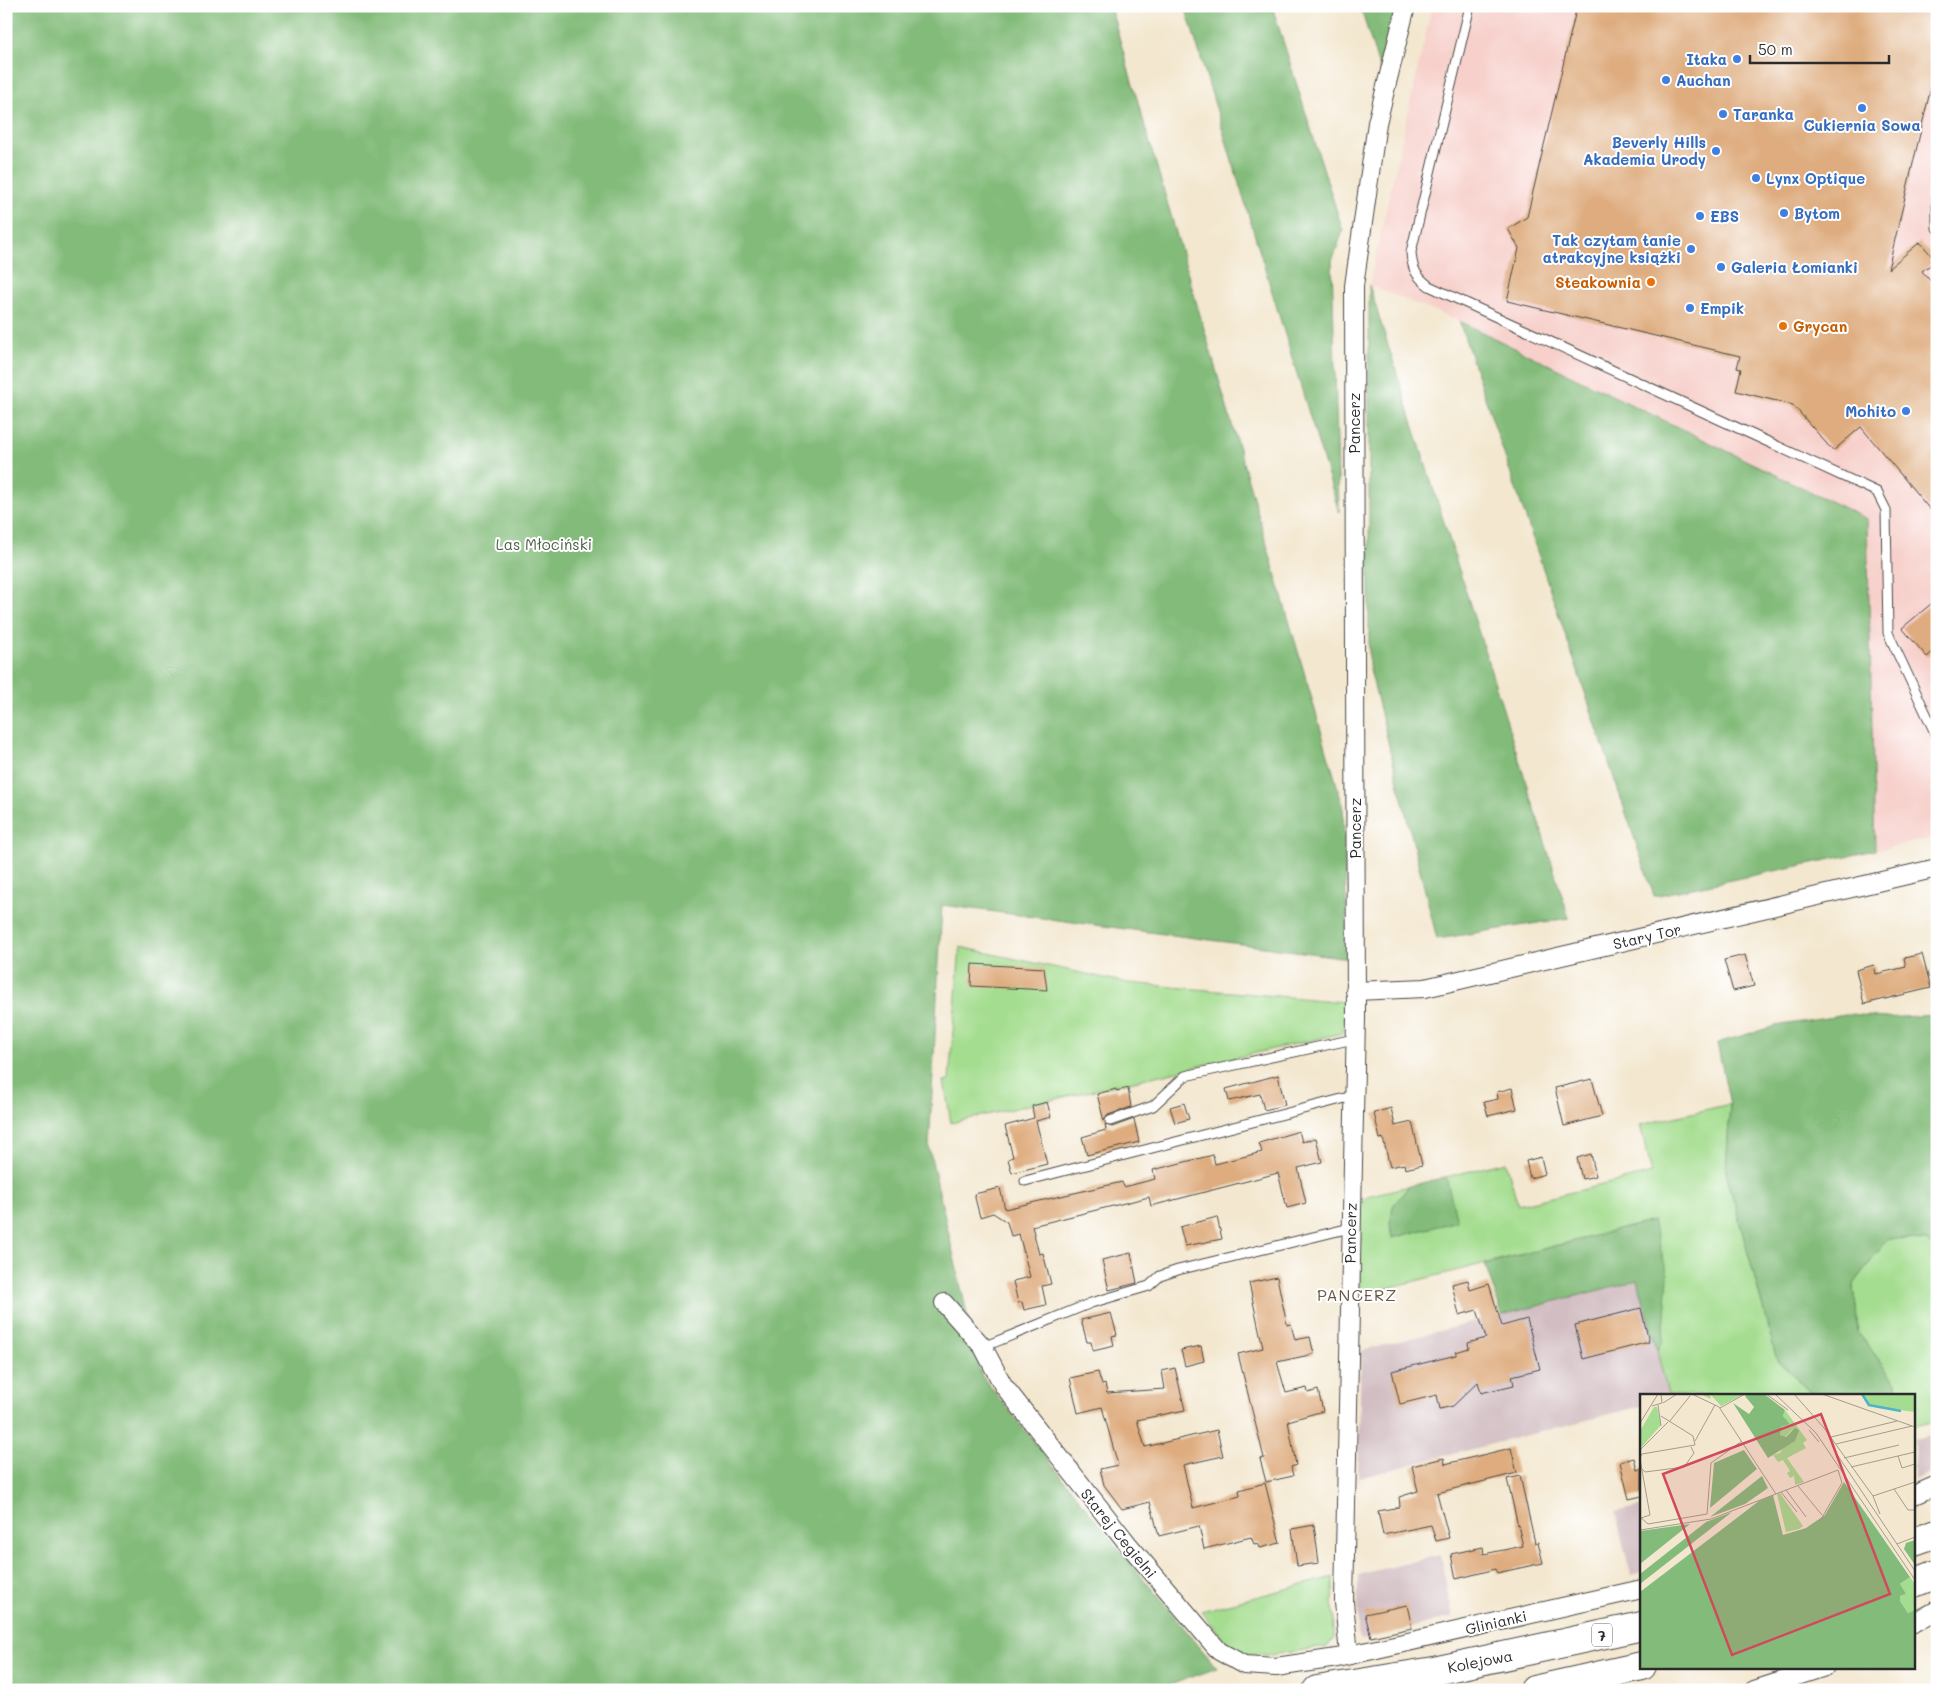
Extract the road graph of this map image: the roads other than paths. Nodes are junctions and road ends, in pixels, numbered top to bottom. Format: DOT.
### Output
graph roads {
  1 [pos="1406,6"];
  2 [pos="1470,6"];
  3 [pos="1937,197"];
  4 [pos="1937,228"];
  5 [pos="1937,737"];
  6 [pos="1937,868"];
  7 [pos="1356,991"];
  8 [pos="1354,1039"];
  9 [pos="1353,1096"];
  10 [pos="1110,1121"];
  11 [pos="1024,1181"];
  12 [pos="1350,1228"];
  13 [pos="944,1303"];
  14 [pos="983,1346"];
  15 [pos="1937,1485"];
  16 [pos="1916,1494"];
  17 [pos="1937,1533"];
  18 [pos="1916,1541"];
  19 [pos="1937,1574"];
  20 [pos="1916,1582"];
  21 [pos="1640,1589"];
  22 [pos="1937,1610"];
  23 [pos="1916,1622"];
  24 [pos="1640,1626"];
  25 [pos="1350,1655"];
  26 [pos="1640,1666"];
  27 [pos="1823,1668"];
  28 [pos="1317,1690"];
  29 [pos="1534,1690"];
  30 [pos="1754,1690"];
  1 -- 7 [label="street, Pancerz"];
  2 -- 5 [label="lane"];
  3 -- 4 [label="lane"];
  6 -- 7 [label="street, Stary Tor"];
  7 -- 8 [label="street, Pancerz"];
  8 -- 9 [label="street, Pancerz"];
  8 -- 10 [label="lane"];
  9 -- 11 [label="lane"];
  9 -- 12 [label="street, Pancerz"];
  12 -- 14 [label="lane"];
  12 -- 25 [label="street, Pancerz"];
  13 -- 14 [label="street, Starej Cegielni"];
  14 -- 25 [label="street, Starej Cegielni"];
  15 -- 16 [label="street"];
  17 -- 18 [label="highway"];
  19 -- 20 [label="highway"];
  21 -- 25 [label="street, Glinianki"];
  22 -- 23 [label="street"];
  24 -- 28 [label="highway, Kolejowa / 7"];
  26 -- 29 [label="highway"];
  27 -- 30 [label="street"];
}
